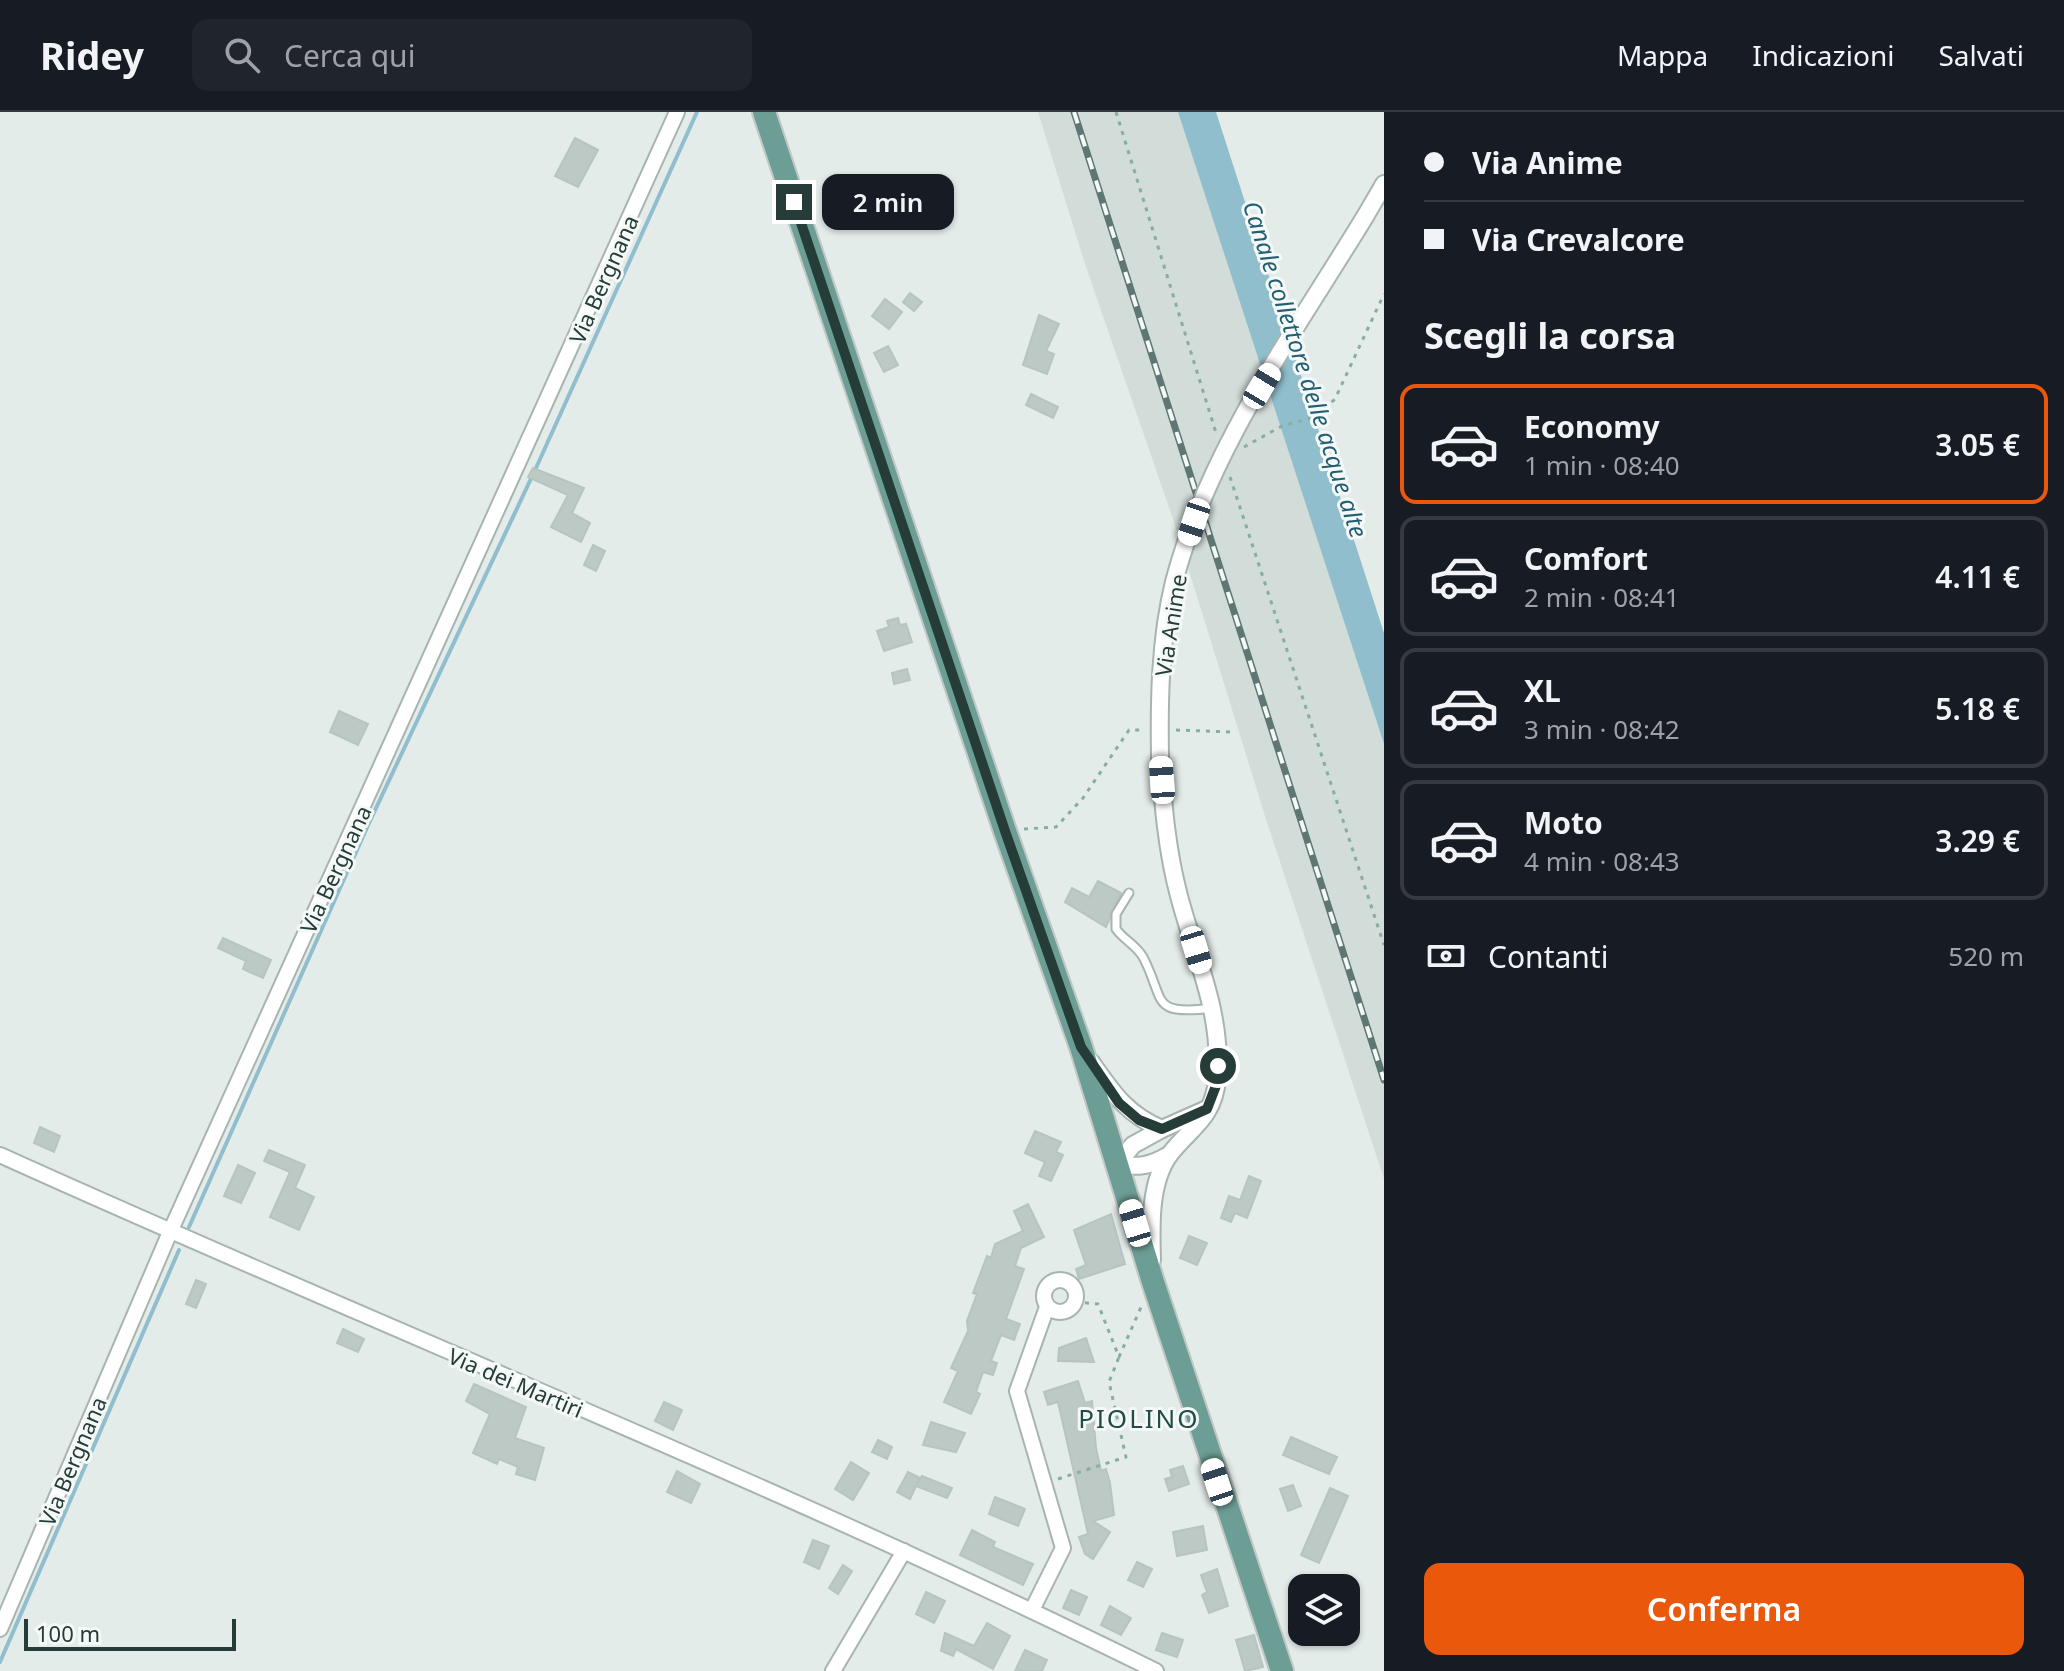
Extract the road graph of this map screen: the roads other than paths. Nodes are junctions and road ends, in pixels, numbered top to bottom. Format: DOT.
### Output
graph roads {
  1 [pos="677,112"];
  2 [pos="764,112"];
  3 [pos="1384,184"];
  4 [pos="1129,893"];
  5 [pos="1213,1008"];
  6 [pos="1081,1047"];
  7 [pos="1207,1109"];
  8 [pos="1162,1129"];
  9 [pos="0,1155"];
  10 [pos="1169,1155"];
  11 [pos="1117,1164"];
  12 [pos="170,1232"];
  13 [pos="1153,1282"];
  14 [pos="1047,1307"];
  15 [pos="904,1551"];
  16 [pos="1032,1610"];
  17 [pos="0,1629"];
  18 [pos="833,1671"];
  19 [pos="1156,1671"];
  20 [pos="1282,1671"];
  1 -- 12 [label="street, Via Bergnana"];
  2 -- 6 [label="main road"];
  3 -- 5 [label="street, Via Anime, bridge"];
  4 -- 5 [label="lane"];
  5 -- 7 [label="street, Via Anime"];
  6 -- 8 [label="street"];
  6 -- 11 [label="main road"];
  7 -- 8 [label="street"];
  7 -- 10 [label="street"];
  8 -- 11 [label="street"];
  9 -- 12 [label="street, Via dei Martiri"];
  10 -- 11 [label="street"];
  10 -- 13 [label="street"];
  11 -- 13 [label="main road"];
  12 -- 15 [label="street, Via dei Martiri"];
  12 -- 17 [label="street, Via Bergnana"];
  13 -- 20 [label="main road"];
  14 -- 14 [label="street"];
  14 -- 16 [label="street"];
  15 -- 16 [label="street, Via dei Martiri"];
  15 -- 18 [label="street"];
  16 -- 19 [label="street, Via dei Martiri"];
}
